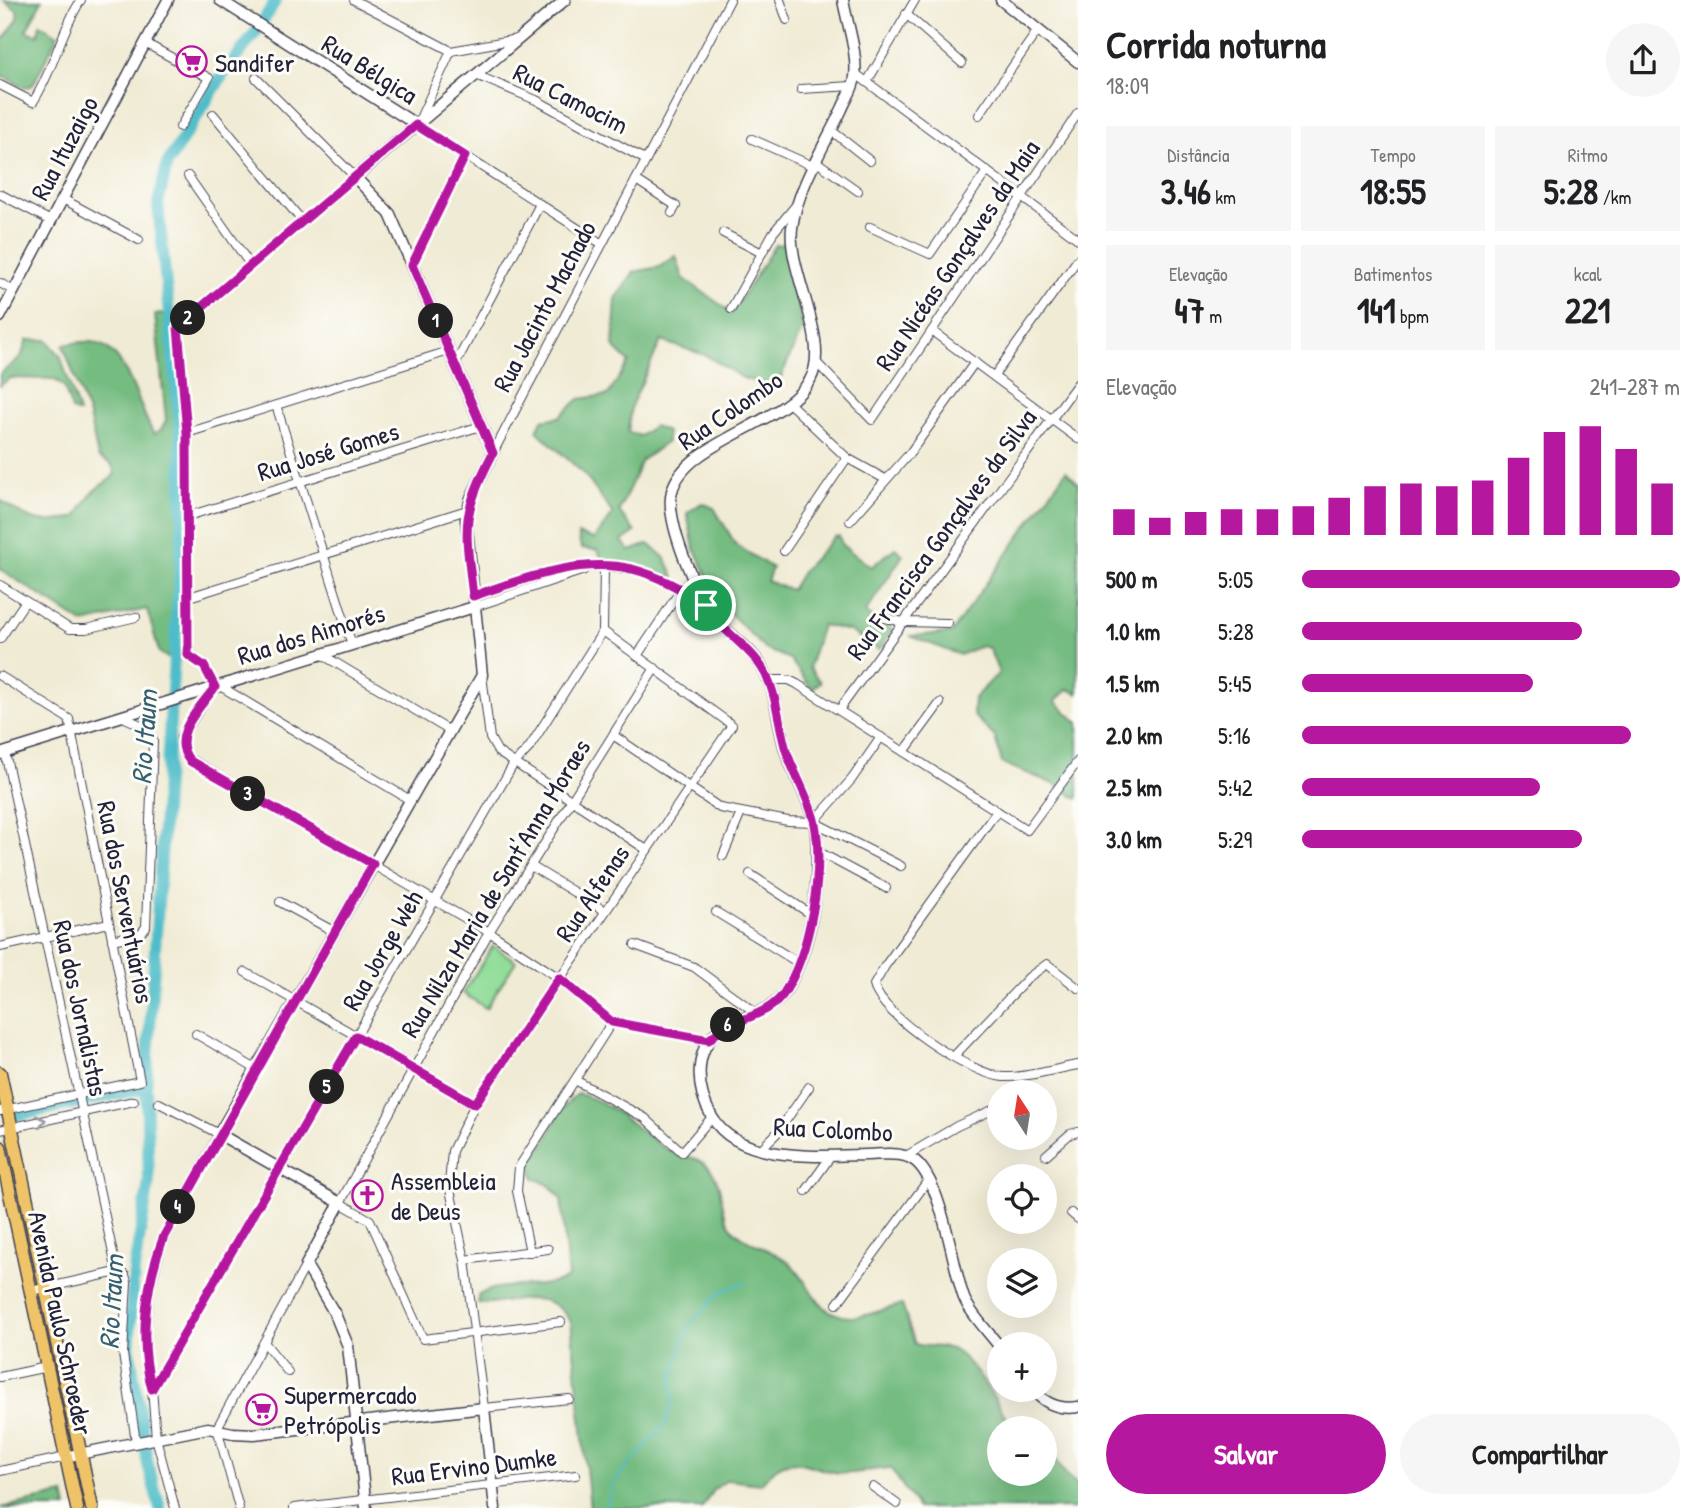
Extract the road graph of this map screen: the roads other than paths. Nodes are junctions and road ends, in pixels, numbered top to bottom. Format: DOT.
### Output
graph roads {
  1 [pos="81,0"];
  2 [pos="168,0"];
  3 [pos="220,0"];
  4 [pos="354,0"];
  5 [pos="565,0"];
  6 [pos="730,0"];
  7 [pos="780,0"];
  8 [pos="843,0"];
  9 [pos="915,0"];
  10 [pos="1002,0"];
  11 [pos="906,15"];
  12 [pos="787,20"];
  13 [pos="1038,30"];
  14 [pos="519,39"];
  15 [pos="145,43"];
  16 [pos="452,51"];
  17 [pos="1078,62"];
  18 [pos="962,63"];
  19 [pos="856,74"];
  20 [pos="476,75"];
  21 [pos="256,78"];
  22 [pos="867,82"];
  23 [pos="0,85"];
  24 [pos="852,86"];
  25 [pos="801,89"];
  26 [pos="1078,113"];
  27 [pos="213,114"];
  28 [pos="979,115"];
  29 [pos="416,125"];
  30 [pos="180,127"];
  31 [pos="832,131"];
  32 [pos="752,139"];
  33 [pos="465,156"];
  34 [pos="646,160"];
  35 [pos="870,161"];
  36 [pos="816,164"];
  37 [pos="987,172"];
  38 [pos="188,176"];
  39 [pos="355,177"];
  40 [pos="635,180"];
  41 [pos="858,191"];
  42 [pos="0,194"];
  43 [pos="1021,197"];
  44 [pos="63,199"];
  45 [pos="801,200"];
  46 [pos="540,204"];
  47 [pos="671,213"];
  48 [pos="51,221"];
  49 [pos="303,222"];
  50 [pos="870,227"];
  51 [pos="723,233"];
  52 [pos="1078,239"];
  53 [pos="139,240"];
  54 [pos="602,244"];
  55 [pos="762,253"];
  56 [pos="1078,259"];
  57 [pos="412,265"];
  58 [pos="251,266"];
  59 [pos="0,283"];
  60 [pos="14,291"];
  61 [pos="731,309"];
  62 [pos="0,317"];
  63 [pos="932,331"];
  64 [pos="449,351"];
  65 [pos="816,362"];
  66 [pos="975,362"];
  67 [pos="455,365"];
  68 [pos="994,376"];
  69 [pos="1078,383"];
  70 [pos="788,402"];
  71 [pos="276,405"];
  72 [pos="1052,419"];
  73 [pos="481,426"];
  74 [pos="187,433"];
  75 [pos="1078,439"];
  76 [pos="493,453"];
  77 [pos="847,458"];
  78 [pos="885,478"];
  79 [pos="300,482"];
  80 [pos="467,510"];
  81 [pos="188,516"];
  82 [pos="850,521"];
  83 [pos="784,551"];
  84 [pos="323,555"];
  85 [pos="604,566"];
  86 [pos="0,586"];
  87 [pos="680,591"];
  88 [pos="189,597"];
  89 [pos="473,601"];
  90 [pos="25,602"];
  91 [pos="706,605"];
  92 [pos="876,616"];
  93 [pos="136,617"];
  94 [pos="903,622"];
  95 [pos="948,624"];
  96 [pos="603,631"];
  97 [pos="0,639"];
  98 [pos="352,645"];
  99 [pos="321,654"];
  100 [pos="637,656"];
  101 [pos="654,668"];
  102 [pos="482,674"];
  103 [pos="0,676"];
  104 [pos="769,680"];
  105 [pos="217,687"];
  106 [pos="940,703"];
  107 [pos="839,710"];
  108 [pos="121,716"];
  109 [pos="71,732"];
  110 [pos="450,732"];
  111 [pos="613,735"];
  112 [pos="881,737"];
  113 [pos="904,752"];
  114 [pos="2,753"];
  115 [pos="1078,761"];
  116 [pos="513,765"];
  117 [pos="690,788"];
  118 [pos="410,800"];
  119 [pos="572,801"];
  120 [pos="997,811"];
  121 [pos="741,813"];
  122 [pos="814,822"];
  123 [pos="647,850"];
  124 [pos="817,851"];
  125 [pos="723,856"];
  126 [pos="373,864"];
  127 [pos="531,866"];
  128 [pos="901,866"];
  129 [pos="750,874"];
  130 [pos="886,888"];
  131 [pos="435,900"];
  132 [pos="280,902"];
  133 [pos="605,911"];
  134 [pos="716,912"];
  135 [pos="812,915"];
  136 [pos="109,923"];
  137 [pos="335,932"];
  138 [pos="489,932"];
  139 [pos="44,937"];
  140 [pos="112,940"];
  141 [pos="635,945"];
  142 [pos="0,947"];
  143 [pos="797,962"];
  144 [pos="245,972"];
  145 [pos="559,978"];
  146 [pos="1078,988"];
  147 [pos="295,1001"];
  148 [pos="756,1013"];
  149 [pos="612,1022"];
  150 [pos="196,1034"];
  151 [pos="356,1036"];
  152 [pos="709,1040"];
  153 [pos="954,1056"];
  154 [pos="1078,1065"];
  155 [pos="256,1069"];
  156 [pos="414,1069"];
  157 [pos="0,1073"];
  158 [pos="575,1080"];
  159 [pos="809,1087"];
  160 [pos="78,1094"];
  161 [pos="134,1101"];
  162 [pos="159,1103"];
  163 [pos="475,1104"];
  164 [pos="4,1110"];
  165 [pos="82,1112"];
  166 [pos="987,1112"];
  167 [pos="712,1117"];
  168 [pos="6,1128"];
  169 [pos="1078,1132"];
  170 [pos="219,1134"];
  171 [pos="0,1147"];
  172 [pos="761,1149"];
  173 [pos="1046,1155"];
  174 [pos="831,1156"];
  175 [pos="906,1156"];
  176 [pos="280,1169"];
  177 [pos="929,1180"];
  178 [pos="806,1191"];
  179 [pos="340,1203"];
  180 [pos="548,1249"];
  181 [pos="530,1252"];
  182 [pos="465,1260"];
  183 [pos="306,1265"];
  184 [pos="117,1272"];
  185 [pos="46,1288"];
  186 [pos="31,1291"];
  187 [pos="837,1304"];
  188 [pos="561,1322"];
  189 [pos="475,1332"];
  190 [pos="988,1332"];
  191 [pos="264,1342"];
  192 [pos="47,1367"];
  193 [pos="288,1371"];
  194 [pos="0,1377"];
  195 [pos="152,1389"];
  196 [pos="569,1399"];
  197 [pos="1047,1402"];
  198 [pos="1078,1407"];
  199 [pos="484,1408"];
  200 [pos="357,1423"];
  201 [pos="217,1428"];
  202 [pos="145,1440"];
  203 [pos="81,1454"];
  204 [pos="66,1457"];
  205 [pos="0,1471"];
  206 [pos="576,1475"];
  207 [pos="492,1485"];
  208 [pos="873,1487"];
  209 [pos="888,1498"];
  210 [pos="366,1504"];
  211 [pos="897,1504"];
  212 [pos="77,1508"];
  213 [pos="92,1508"];
  214 [pos="175,1508"];
  215 [pos="239,1508"];
  216 [pos="294,1508"];
  217 [pos="495,1508"];
  218 [pos="881,1508"];
  1 -- 23 [label="street"];
  2 -- 15 [label="street, Rua Ituzaigo"];
  3 -- 29 [label="street, Rua Bélgica"];
  4 -- 16 [label="street"];
  5 -- 14 [label="street"];
  6 -- 34 [label="street, Rua Jacinto Machado"];
  7 -- 12 [label="street"];
  8 -- 19 [label="street, Rua Colombo"];
  9 -- 11 [label="street"];
  10 -- 13 [label="street"];
  11 -- 18 [label="street"];
  11 -- 22 [label="street"];
  13 -- 17 [label="street"];
  13 -- 28 [label="street"];
  14 -- 16 [label="street"];
  14 -- 20 [label="street"];
  15 -- 30 [label="street"];
  15 -- 44 [label="street, Rua Ituzaigo"];
  16 -- 29 [label="street"];
  19 -- 22 [label="street"];
  19 -- 24 [label="street, Rua Colombo"];
  20 -- 29 [label="street"];
  20 -- 34 [label="street, Rua Camocim"];
  21 -- 39 [label="street"];
  22 -- 37 [label="street"];
  24 -- 25 [label="street"];
  24 -- 31 [label="street, Rua Colombo"];
  26 -- 43 [label="street, Rua Nicéas Gonçalves da Maia"];
  27 -- 49 [label="street"];
  29 -- 33 [label="street, Rua Bélgica"];
  29 -- 39 [label="street"];
  31 -- 35 [label="street"];
  31 -- 36 [label="street, Rua Colombo"];
  32 -- 36 [label="street"];
  33 -- 46 [label="street, Rua Bélgica"];
  33 -- 57 [label="street"];
  34 -- 40 [label="street, Rua Jacinto Machado"];
  36 -- 41 [label="street"];
  36 -- 45 [label="street, Rua Colombo"];
  37 -- 43 [label="street"];
  37 -- 50 [label="street"];
  38 -- 58 [label="street"];
  39 -- 49 [label="street"];
  39 -- 57 [label="street"];
  40 -- 47 [label="street"];
  40 -- 54 [label="street, Rua Jacinto Machado"];
  42 -- 48 [label="street"];
  43 -- 52 [label="street"];
  43 -- 63 [label="street, Rua Nicéas Gonçalves da Maia"];
  44 -- 48 [label="street, Rua Ituzaigo"];
  44 -- 53 [label="street"];
  45 -- 55 [label="street"];
  45 -- 65 [label="street, Rua Colombo"];
  46 -- 54 [label="street, Rua Bélgica"];
  46 -- 67 [label="street"];
  48 -- 60 [label="street, Rua Ituzaigo"];
  49 -- 58 [label="street"];
  51 -- 55 [label="street"];
  54 -- 76 [label="street, Rua Jacinto Machado"];
  55 -- 61 [label="street"];
  56 -- 68 [label="street"];
  57 -- 64 [label="street"];
  58 -- 74 [label="street"];
  59 -- 60 [label="street"];
  60 -- 62 [label="street, Rua Ituzaigo"];
  63 -- 65 [label="street, Rua Nicéas Gonçalves da Maia"];
  63 -- 66 [label="street"];
  64 -- 67 [label="street"];
  64 -- 71 [label="street"];
  65 -- 70 [label="street, Rua Colombo"];
  66 -- 68 [label="street"];
  66 -- 78 [label="street"];
  67 -- 73 [label="street"];
  68 -- 72 [label="street"];
  69 -- 72 [label="street, Rua Francisca Gonçalves da Silva"];
  70 -- 77 [label="street"];
  70 -- 91 [label="street, Rua Colombo"];
  71 -- 74 [label="street"];
  71 -- 79 [label="street"];
  72 -- 75 [label="street"];
  72 -- 94 [label="street, Rua Francisca Gonçalves da Silva"];
  73 -- 76 [label="street"];
  73 -- 79 [label="street, Rua José Gomes"];
  74 -- 81 [label="street"];
  76 -- 80 [label="street, Rua Jacinto Machado"];
  77 -- 78 [label="street"];
  77 -- 83 [label="street"];
  78 -- 82 [label="street"];
  79 -- 81 [label="street, Rua José Gomes"];
  79 -- 84 [label="street"];
  80 -- 84 [label="street"];
  80 -- 89 [label="street, Rua Jacinto Machado"];
  81 -- 88 [label="street"];
  84 -- 88 [label="street"];
  84 -- 98 [label="street"];
  85 -- 87 [label="street, Rua dos Aimorés"];
  85 -- 89 [label="street, Rua dos Aimorés"];
  85 -- 96 [label="street"];
  86 -- 90 [label="street"];
  87 -- 91 [label="street, Rua dos Aimorés"];
  87 -- 100 [label="street"];
  88 -- 105 [label="street"];
  89 -- 98 [label="street, Rua dos Aimorés"];
  89 -- 102 [label="street, Rua Jacinto Machado"];
  90 -- 93 [label="street"];
  90 -- 97 [label="street"];
  91 -- 104 [label="street, Rua Colombo"];
  92 -- 94 [label="street"];
  94 -- 95 [label="street"];
  94 -- 107 [label="street, Rua Francisca Gonçalves da Silva"];
  96 -- 100 [label="street"];
  96 -- 116 [label="street, Rua Jorge Weh"];
  98 -- 99 [label="street, Rua dos Aimorés"];
  99 -- 105 [label="street, Rua dos Aimorés"];
  99 -- 110 [label="street"];
  100 -- 101 [label="street"];
  101 -- 111 [label="street, Rua Nilza Maria de Sant'Anna Moraes"];
  101 -- 117 [label="street, Rua Alfenas"];
  102 -- 110 [label="street"];
  102 -- 116 [label="street, Rua Jacinto Machado"];
  103 -- 109 [label="street"];
  104 -- 107 [label="street"];
  104 -- 122 [label="street, Rua Colombo"];
  105 -- 108 [label="street, Rua dos Aimorés"];
  105 -- 118 [label="street"];
  105 -- 126 [label="street"];
  106 -- 113 [label="street"];
  107 -- 112 [label="street"];
  108 -- 109 [label="street, Rua dos Aimorés"];
  108 -- 140 [label="street"];
  109 -- 114 [label="street, Rua dos Aimorés"];
  109 -- 136 [label="street, Rua dos Serventuários"];
  110 -- 118 [label="street"];
  111 -- 117 [label="street"];
  111 -- 119 [label="street, Rua Nilza Maria de Sant'Anna Moraes"];
  112 -- 113 [label="street"];
  112 -- 122 [label="street"];
  113 -- 120 [label="street"];
  114 -- 139 [label="street, Rua dos Jornalistas"];
  115 -- 120 [label="street"];
  116 -- 119 [label="street, Rua Jacinto Machado"];
  116 -- 131 [label="street, Rua Jorge Weh"];
  117 -- 121 [label="street"];
  117 -- 123 [label="street, Rua Alfenas"];
  118 -- 126 [label="street"];
  119 -- 123 [label="street, Rua Jacinto Machado"];
  119 -- 127 [label="street, Rua Nilza Maria de Sant'Anna Moraes"];
  120 -- 153 [label="street"];
  121 -- 122 [label="street"];
  121 -- 125 [label="street"];
  122 -- 124 [label="street, Rua Colombo"];
  122 -- 128 [label="street"];
  123 -- 133 [label="street, Rua Alfenas"];
  124 -- 130 [label="street"];
  124 -- 135 [label="street, Rua Colombo"];
  126 -- 131 [label="street"];
  126 -- 137 [label="street"];
  127 -- 133 [label="street"];
  127 -- 138 [label="street, Rua Nilza Maria de Sant'Anna Moraes"];
  129 -- 135 [label="street"];
  131 -- 138 [label="street"];
  131 -- 151 [label="street, Rua Jorge Weh"];
  132 -- 137 [label="street"];
  133 -- 145 [label="street, Rua Alfenas"];
  134 -- 143 [label="street"];
  135 -- 143 [label="street, Rua Colombo"];
  136 -- 139 [label="street"];
  136 -- 140 [label="street, Rua dos Serventuários"];
  137 -- 147 [label="street"];
  138 -- 145 [label="street"];
  138 -- 156 [label="street, Rua Nilza Maria de Sant'Anna Moraes"];
  139 -- 142 [label="street"];
  139 -- 160 [label="street, Rua dos Jornalistas"];
  140 -- 160 [label="street, Rua dos Serventuários"];
  141 -- 148 [label="street"];
  143 -- 148 [label="street, Rua Colombo"];
  144 -- 147 [label="street"];
  145 -- 149 [label="street"];
  145 -- 163 [label="street, Rua Alfenas"];
  146 -- 153 [label="street"];
  147 -- 151 [label="street"];
  147 -- 155 [label="street"];
  148 -- 152 [label="street, Rua Colombo"];
  149 -- 152 [label="street"];
  149 -- 158 [label="street"];
  150 -- 155 [label="street"];
  151 -- 156 [label="street"];
  151 -- 176 [label="street, Rua Jorge Weh"];
  152 -- 167 [label="street"];
  153 -- 154 [label="street"];
  155 -- 170 [label="street"];
  156 -- 163 [label="street"];
  156 -- 179 [label="street, Rua Nilza Maria de Sant'Anna Moraes"];
  157 -- 164 [label="main road, Avenida Paulo Schroeder"];
  158 -- 167 [label="street"];
  158 -- 181 [label="street"];
  159 -- 172 [label="street"];
  160 -- 164 [label="street"];
  160 -- 165 [label="street, Rua dos Jornalistas"];
  161 -- 165 [label="street"];
  162 -- 170 [label="street"];
  163 -- 182 [label="street, Rua Alfenas"];
  164 -- 168 [label="main road, Avenida Paulo Schroeder"];
  168 -- 165 [label="street, one-way"];
  165 -- 184 [label="street, Rua dos Jornalistas"];
  166 -- 175 [label="street"];
  167 -- 172 [label="street, Rua Colombo"];
  168 -- 185 [label="main road, Avenida Paulo Schroeder"];
  169 -- 173 [label="street"];
  170 -- 176 [label="street"];
  170 -- 195 [label="street"];
  171 -- 186 [label="main road, Avenida Paulo Schroeder"];
  172 -- 174 [label="street, Rua Colombo"];
  174 -- 175 [label="street, Rua Colombo"];
  174 -- 178 [label="street"];
  175 -- 177 [label="street, Rua Colombo"];
  176 -- 179 [label="street"];
  176 -- 195 [label="street, Rua Jorge Weh"];
  177 -- 187 [label="street"];
  177 -- 190 [label="street, Rua Colombo"];
  179 -- 183 [label="street, Rua Nilza Maria de Sant'Anna Moraes"];
  179 -- 189 [label="street"];
  180 -- 181 [label="street"];
  181 -- 182 [label="street"];
  182 -- 189 [label="street, Rua Alfenas"];
  183 -- 191 [label="street, Rua Nilza Maria de Sant'Anna Moraes"];
  183 -- 200 [label="street"];
  184 -- 185 [label="street"];
  184 -- 202 [label="street, Rua dos Jornalistas"];
  185 -- 186 [label="street"];
  185 -- 203 [label="main road, Avenida Paulo Schroeder"];
  186 -- 192 [label="main road, Avenida Paulo Schroeder"];
  188 -- 189 [label="street"];
  189 -- 199 [label="street, Rua Alfenas"];
  191 -- 193 [label="street"];
  191 -- 201 [label="street, Rua Nilza Maria de Sant'Anna Moraes"];
  192 -- 194 [label="street"];
  192 -- 204 [label="main road, Avenida Paulo Schroeder"];
  195 -- 202 [label="street"];
  196 -- 199 [label="street"];
  197 -- 198 [label="street"];
  199 -- 200 [label="street"];
  199 -- 207 [label="street"];
  200 -- 201 [label="street"];
  200 -- 210 [label="street"];
  201 -- 202 [label="street"];
  201 -- 215 [label="street"];
  202 -- 203 [label="street"];
  202 -- 214 [label="street"];
  203 -- 204 [label="street"];
  203 -- 213 [label="main road, Avenida Paulo Schroeder"];
  204 -- 205 [label="street"];
  204 -- 212 [label="main road, Avenida Paulo Schroeder"];
  206 -- 207 [label="street, Rua Ervino Dumke"];
  207 -- 210 [label="street, Rua Ervino Dumke"];
  207 -- 217 [label="street"];
  208 -- 209 [label="street"];
  209 -- 211 [label="street"];
  209 -- 218 [label="street"];
  210 -- 216 [label="street, Rua Ervino Dumke"];
}
